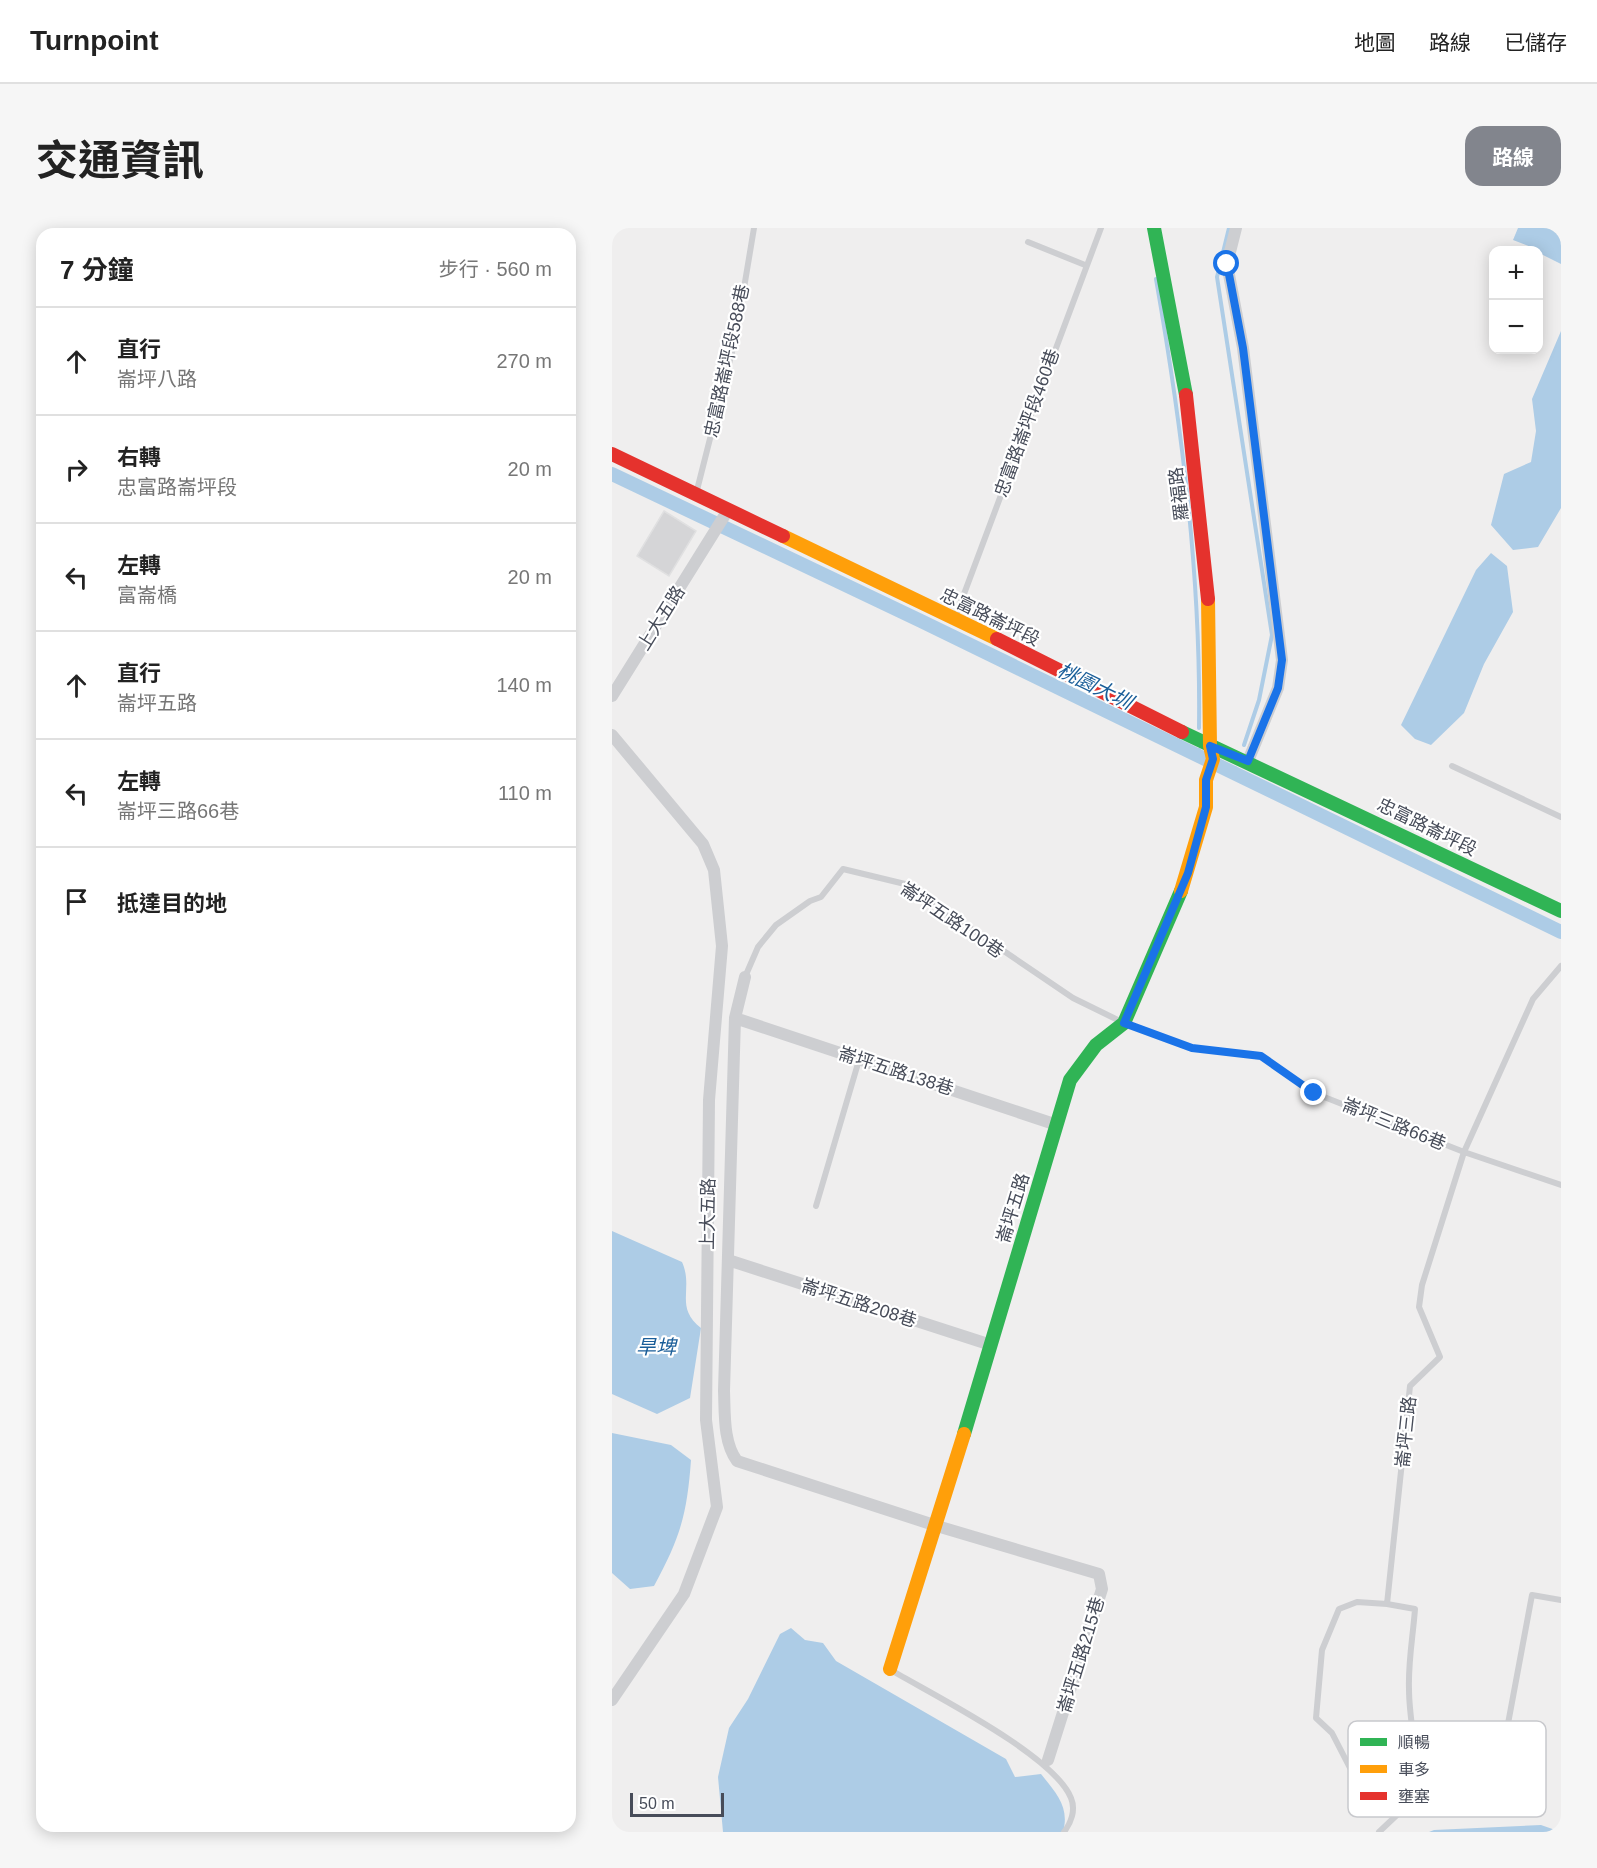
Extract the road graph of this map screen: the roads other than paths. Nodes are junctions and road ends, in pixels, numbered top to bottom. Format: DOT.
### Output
graph roads {
  1 [pos="754,228"];
  2 [pos="1101,228"];
  3 [pos="1154,228"];
  4 [pos="1236,228"];
  5 [pos="1028,242"];
  6 [pos="1085,265"];
  7 [pos="612,454"];
  8 [pos="696,494"];
  9 [pos="726,512"];
  10 [pos="955,618"];
  11 [pos="612,696"];
  12 [pos="612,735"];
  13 [pos="1212,752"];
  14 [pos="1248,761"];
  15 [pos="1452,765"];
  16 [pos="1206,780"];
  17 [pos="1561,817"];
  18 [pos="1561,911"];
  19 [pos="1561,966"];
  20 [pos="745,977"];
  21 [pos="735,1018"];
  22 [pos="1124,1023"];
  23 [pos="860,1059"];
  24 [pos="1057,1125"];
  25 [pos="1464,1152"];
  26 [pos="1561,1185"];
  27 [pos="816,1206"];
  28 [pos="728,1260"];
  29 [pos="991,1345"];
  30 [pos="727,1438"];
  31 [pos="712,1456"];
  32 [pos="937,1526"];
  33 [pos="1561,1600"];
  34 [pos="1388,1604"];
  35 [pos="890,1669"];
  36 [pos="612,1700"];
  37 [pos="1413,1721"];
  38 [pos="1508,1721"];
  39 [pos="1048,1760"];
  40 [pos="1348,1764"];
  41 [pos="1394,1817"];
  42 [pos="1064,1832"];
  43 [pos="1378,1832"];
  1 -- 8 [label="lane, 忠富路崙坪段588巷"];
  2 -- 6 [label="lane, 忠富路崙坪段460巷"];
  3 -- 13 [label="street, 羅福路"];
  4 -- 14 [label="street"];
  5 -- 6 [label="lane"];
  6 -- 10 [label="lane, 忠富路崙坪段460巷"];
  7 -- 8 [label="street, 忠富路崙坪段"];
  8 -- 9 [label="street, 忠富路崙坪段"];
  9 -- 10 [label="street, 忠富路崙坪段"];
  9 -- 11 [label="street, 上大五路"];
  10 -- 13 [label="street, 忠富路崙坪段"];
  12 -- 31 [label="street, 上大五路"];
  13 -- 14 [label="street, 忠富路崙坪段"];
  13 -- 16 [label="street, 羅福路"];
  14 -- 18 [label="street, 忠富路崙坪段"];
  15 -- 17 [label="lane"];
  16 -- 22 [label="street, 崙坪五路"];
  19 -- 25 [label="lane, 崙坪三路"];
  20 -- 21 [label="street"];
  20 -- 22 [label="lane, 崙坪五路100巷"];
  21 -- 23 [label="street, 崙坪五路138巷"];
  21 -- 28 [label="street"];
  22 -- 24 [label="street, 崙坪五路"];
  22 -- 25 [label="lane, 崙坪三路66巷"];
  23 -- 24 [label="street, 崙坪五路138巷"];
  23 -- 27 [label="lane"];
  24 -- 29 [label="street, 崙坪五路"];
  25 -- 26 [label="lane, 崙坪三路66巷"];
  25 -- 34 [label="lane, 崙坪三路"];
  28 -- 29 [label="street, 崙坪五路208巷"];
  28 -- 30 [label="street"];
  29 -- 32 [label="street, 崙坪五路"];
  30 -- 31 [label="street"];
  30 -- 32 [label="street"];
  31 -- 36 [label="street, 上大五路"];
  32 -- 35 [label="street, 崙坪五路"];
  32 -- 39 [label="street, 崙坪五路215巷"];
  33 -- 38 [label="lane"];
  34 -- 37 [label="lane"];
  34 -- 40 [label="lane"];
  35 -- 42 [label="lane"];
  41 -- 43 [label="lane"];
}
